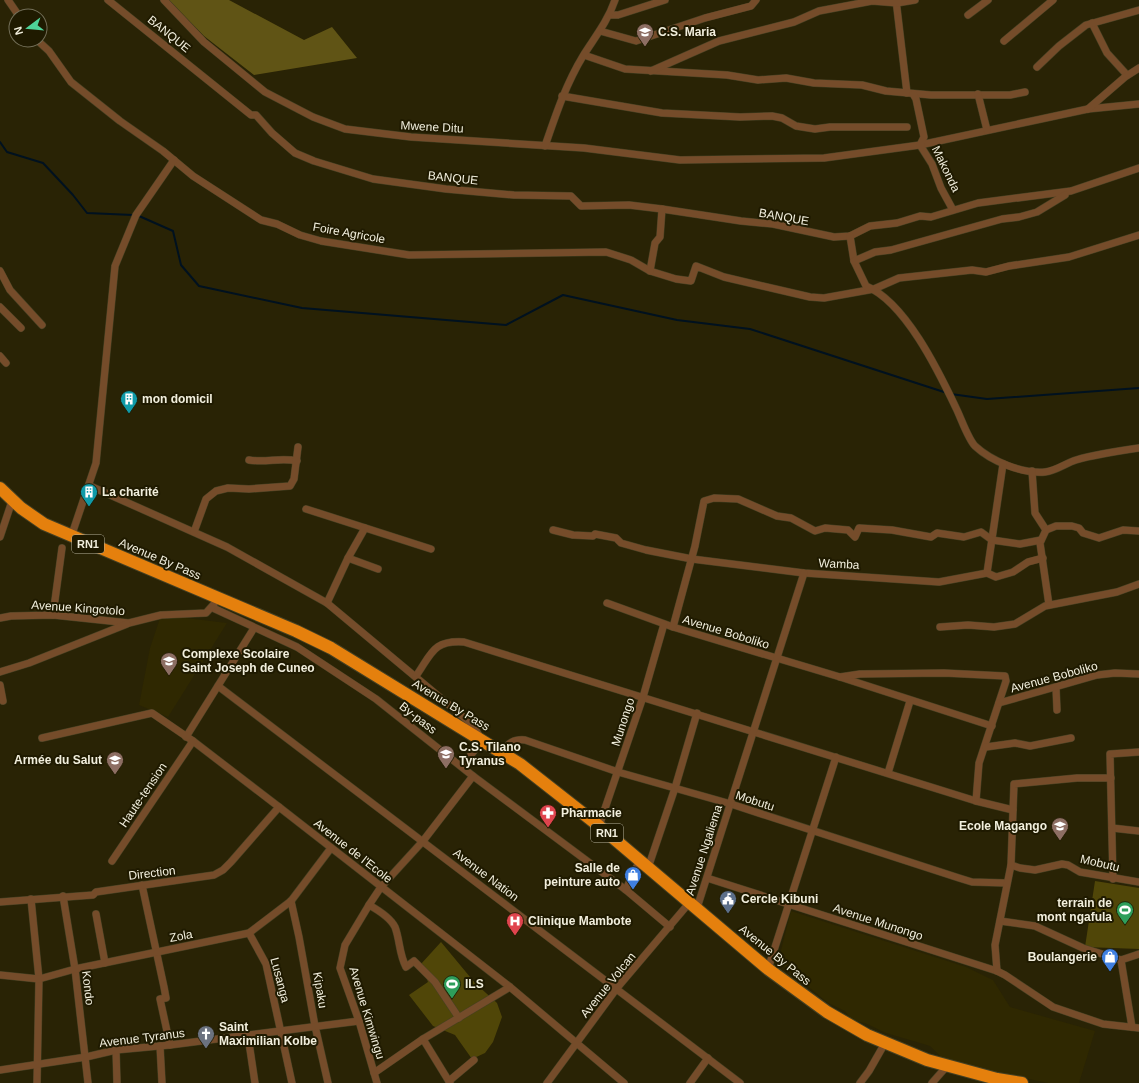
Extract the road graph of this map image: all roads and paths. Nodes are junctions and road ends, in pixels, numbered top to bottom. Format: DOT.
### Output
graph roads {
  1 [pos="108,0"];
  2 [pos="164,0"];
  3 [pos="615,0"];
  4 [pos="665,0"];
  5 [pos="756,0"];
  6 [pos="916,0"];
  7 [pos="988,0"];
  8 [pos="1053,0"];
  9 [pos="896,2"];
  10 [pos="1139,10"];
  11 [pos="610,15"];
  12 [pos="968,15"];
  13 [pos="1092,23"];
  14 [pos="600,31"];
  15 [pos="1004,41"];
  16 [pos="46,48"];
  17 [pos="584,55"];
  18 [pos="1037,67"];
  19 [pos="1139,68"];
  20 [pos="651,72"];
  21 [pos="1127,75"];
  22 [pos="1025,92"];
  23 [pos="910,93"];
  24 [pos="978,94"];
  25 [pos="562,96"];
  26 [pos="1139,104"];
  27 [pos="1088,109"];
  28 [pos="907,127"];
  29 [pos="987,130"];
  30 [pos="920,145"];
  31 [pos="545,146"];
  32 [pos="174,160"];
  33 [pos="1139,168"];
  34 [pos="1076,190"];
  35 [pos="662,209"];
  36 [pos="953,210"];
  37 [pos="1139,235"];
  38 [pos="850,236"];
  39 [pos="854,261"];
  40 [pos="0,271"];
  41 [pos="650,271"];
  42 [pos="874,289"];
  43 [pos="0,307"];
  44 [pos="42,325"];
  45 [pos="21,328"];
  46 [pos="0,356"];
  47 [pos="6,363"];
  48 [pos="298,447"];
  49 [pos="1139,448"];
  50 [pos="249,460"];
  51 [pos="297,461"];
  52 [pos="1002,464"];
  53 [pos="1032,471"];
  54 [pos="90,486"];
  55 [pos="0,488"];
  56 [pos="12,501"];
  57 [pos="306,509"];
  58 [pos="2,521"];
  59 [pos="365,528"];
  60 [pos="553,530"];
  61 [pos="1046,530"];
  62 [pos="1139,531"];
  63 [pos="194,532"];
  64 [pos="0,536"];
  65 [pos="72,537"];
  66 [pos="992,540"];
  67 [pos="1041,540"];
  68 [pos="62,548"];
  69 [pos="432,549"];
  70 [pos="348,558"];
  71 [pos="1043,558"];
  72 [pos="692,559"];
  73 [pos="378,569"];
  74 [pos="987,572"];
  75 [pos="804,573"];
  76 [pos="1139,584"];
  77 [pos="214,603"];
  78 [pos="327,603"];
  79 [pos="607,603"];
  80 [pos="1048,605"];
  81 [pos="54,615"];
  82 [pos="0,618"];
  83 [pos="129,623"];
  84 [pos="664,624"];
  85 [pos="673,627"];
  86 [pos="940,627"];
  87 [pos="254,628"];
  88 [pos="777,659"];
  89 [pos="0,672"];
  90 [pos="1139,674"];
  91 [pos="416,676"];
  92 [pos="840,677"];
  93 [pos="0,685"];
  94 [pos="218,686"];
  95 [pos="1056,688"];
  96 [pos="643,696"];
  97 [pos="2,701"];
  98 [pos="910,701"];
  99 [pos="999,703"];
  100 [pos="1057,710"];
  101 [pos="697,713"];
  102 [pos="992,726"];
  103 [pos="754,731"];
  104 [pos="186,736"];
  105 [pos="42,738"];
  106 [pos="1071,738"];
  107 [pos="193,741"];
  108 [pos="482,741"];
  109 [pos="986,747"];
  110 [pos="501,752"];
  111 [pos="1139,752"];
  112 [pos="836,757"];
  113 [pos="462,766"];
  114 [pos="618,772"];
  115 [pos="888,773"];
  116 [pos="473,776"];
  117 [pos="1111,778"];
  118 [pos="675,788"];
  119 [pos="976,802"];
  120 [pos="731,804"];
  121 [pos="279,807"];
  122 [pos="1013,810"];
  123 [pos="599,826"];
  124 [pos="1112,828"];
  125 [pos="811,831"];
  126 [pos="1139,831"];
  127 [pos="423,841"];
  128 [pos="331,848"];
  129 [pos="112,861"];
  130 [pos="644,864"];
  131 [pos="1011,865"];
  132 [pos="707,878"];
  133 [pos="1113,879"];
  134 [pos="1139,882"];
  135 [pos="1006,883"];
  136 [pos="142,885"];
  137 [pos="381,887"];
  138 [pos="626,890"];
  139 [pos="63,896"];
  140 [pos="31,899"];
  141 [pos="291,901"];
  142 [pos="0,902"];
  143 [pos="369,905"];
  144 [pos="693,905"];
  145 [pos="789,905"];
  146 [pos="96,914"];
  147 [pos="1000,921"];
  148 [pos="670,927"];
  149 [pos="249,933"];
  150 [pos="157,952"];
  151 [pos="1139,954"];
  152 [pos="1121,960"];
  153 [pos="105,963"];
  154 [pos="75,969"];
  155 [pos="768,969"];
  156 [pos="997,972"];
  157 [pos="0,975"];
  158 [pos="39,979"];
  159 [pos="510,987"];
  160 [pos="617,988"];
  161 [pos="459,1018"];
  162 [pos="359,1021"];
  163 [pos="315,1026"];
  164 [pos="1135,1028"];
  165 [pos="280,1031"];
  166 [pos="248,1036"];
  167 [pos="423,1039"];
  168 [pos="577,1042"];
  169 [pos="885,1043"];
  170 [pos="170,1045"];
  171 [pos="160,1046"];
  172 [pos="116,1050"];
  173 [pos="86,1057"];
  174 [pos="708,1058"];
  175 [pos="474,1060"];
  176 [pos="38,1063"];
  177 [pos="946,1066"];
  178 [pos="0,1070"];
  179 [pos="374,1073"];
  180 [pos="996,1081"];
  181 [pos="450,1082"];
  182 [pos="37,1083"];
  183 [pos="88,1083"];
  184 [pos="117,1083"];
  185 [pos="162,1083"];
  186 [pos="254,1083"];
  187 [pos="292,1083"];
  188 [pos="328,1083"];
  189 [pos="377,1083"];
  190 [pos="547,1083"];
  191 [pos="624,1083"];
  192 [pos="690,1083"];
  193 [pos="740,1083"];
  194 [pos="860,1083"];
  195 [pos="932,1083"];
  196 [pos="1022,1083"];
  1 -- 35 [label="street, BANQUE"];
  2 -- 31 [label="street, Mwene Ditu"];
  3 -- 11 [label="street"];
  4 -- 11 [label="street"];
  5 -- 14 [label="street"];
  6 -- 9 [label="street"];
  7 -- 12 [label="street"];
  8 -- 15 [label="street"];
  9 -- 20 [label="street"];
  9 -- 23 [label="street, Makonda"];
  10 -- 13 [label="street"];
  11 -- 14 [label="street"];
  13 -- 18 [label="street"];
  13 -- 21 [label="street"];
  14 -- 17 [label="street"];
  16 -- 32 [label="street, Foire Agricole"];
  17 -- 20 [label="street"];
  17 -- 25 [label="street"];
  19 -- 21 [label="street"];
  20 -- 23 [label="street"];
  21 -- 27 [label="street"];
  22 -- 24 [label="street"];
  23 -- 24 [label="street"];
  23 -- 30 [label="street, Makonda"];
  24 -- 29 [label="street"];
  25 -- 28 [label="street"];
  25 -- 31 [label="street"];
  26 -- 27 [label="street, Mwene Ditu"];
  27 -- 29 [label="street, Mwene Ditu"];
  29 -- 30 [label="street, Mwene Ditu"];
  30 -- 31 [label="street, Mwene Ditu"];
  30 -- 36 [label="street, Makonda"];
  32 -- 41 [label="street, Foire Agricole"];
  32 -- 54 [label="street"];
  33 -- 34 [label="street"];
  34 -- 36 [label="street"];
  34 -- 39 [label="street"];
  35 -- 38 [label="street, BANQUE"];
  35 -- 41 [label="street"];
  36 -- 38 [label="street"];
  37 -- 42 [label="street"];
  38 -- 39 [label="street"];
  39 -- 42 [label="street"];
  40 -- 44 [label="street"];
  41 -- 42 [label="street, Foire Agricole"];
  42 -- 52 [label="street"];
  43 -- 45 [label="street"];
  46 -- 47 [label="street"];
  48 -- 51 [label="street"];
  49 -- 53 [label="street"];
  50 -- 51 [label="street"];
  51 -- 63 [label="street"];
  52 -- 53 [label="street"];
  52 -- 66 [label="street"];
  53 -- 61 [label="street"];
  54 -- 63 [label="street"];
  54 -- 65 [label="street"];
  55 -- 56 [label="highway, Avenue By Pass / RN1"];
  56 -- 58 [label="street"];
  56 -- 65 [label="highway, Avenue By Pass / RN1"];
  57 -- 59 [label="street"];
  58 -- 64 [label="street"];
  59 -- 69 [label="street"];
  59 -- 70 [label="street"];
  60 -- 72 [label="street, Wamba"];
  61 -- 62 [label="street"];
  61 -- 67 [label="street"];
  63 -- 78 [label="street"];
  65 -- 77 [label="highway, Avenue By Pass / RN1"];
  66 -- 67 [label="street"];
  66 -- 72 [label="street"];
  66 -- 74 [label="street"];
  67 -- 71 [label="street"];
  68 -- 81 [label="street"];
  70 -- 73 [label="street"];
  70 -- 78 [label="street"];
  71 -- 74 [label="street, Wamba"];
  71 -- 80 [label="street"];
  72 -- 75 [label="street, Wamba"];
  72 -- 85 [label="street"];
  74 -- 75 [label="street, Wamba"];
  75 -- 88 [label="street, Avenue Ngaliema"];
  76 -- 80 [label="street"];
  77 -- 83 [label="street, Avenue Kingotolo"];
  77 -- 87 [label="street, By-pass"];
  77 -- 108 [label="highway, Avenue By Pass / RN1"];
  78 -- 91 [label="street"];
  79 -- 84 [label="street, Avenue Boboliko"];
  80 -- 86 [label="street"];
  81 -- 82 [label="street, Avenue Kingotolo"];
  81 -- 83 [label="street, Avenue Kingotolo"];
  83 -- 89 [label="street"];
  84 -- 85 [label="street, Avenue Boboliko"];
  84 -- 96 [label="street, Munongo"];
  85 -- 88 [label="street, Avenue Boboliko"];
  87 -- 94 [label="street"];
  87 -- 113 [label="street, By-pass"];
  88 -- 92 [label="street, Avenue Boboliko"];
  88 -- 103 [label="street, Avenue Ngaliema"];
  90 -- 95 [label="street, Avenue Boboliko"];
  91 -- 96 [label="street"];
  91 -- 108 [label="street"];
  92 -- 98 [label="street, Avenue Boboliko"];
  92 -- 99 [label="street, Avenue Boboliko"];
  93 -- 97 [label="street"];
  94 -- 104 [label="street"];
  94 -- 127 [label="street, Avenue Nation"];
  95 -- 99 [label="street, Avenue Boboliko"];
  95 -- 100 [label="street"];
  96 -- 101 [label="street"];
  96 -- 114 [label="street, Munongo"];
  98 -- 102 [label="street, Avenue Boboliko"];
  98 -- 115 [label="street"];
  99 -- 102 [label="street, Avenue Boboliko"];
  101 -- 103 [label="street"];
  101 -- 118 [label="street"];
  102 -- 109 [label="street, Avenue Boboliko"];
  103 -- 112 [label="street"];
  103 -- 120 [label="street, Avenue Ngaliema"];
  104 -- 105 [label="street, Avenue de l'Ecole"];
  104 -- 107 [label="street, Avenue de l'Ecole"];
  106 -- 109 [label="street"];
  107 -- 121 [label="street, Avenue de l'Ecole"];
  107 -- 129 [label="street, Haute-tension"];
  108 -- 110 [label="highway, Avenue By Pass / RN1"];
  108 -- 113 [label="street"];
  109 -- 119 [label="street, Avenue Boboliko"];
  110 -- 114 [label="street, Mobutu"];
  110 -- 123 [label="highway, Avenue By Pass / RN1"];
  111 -- 117 [label="street"];
  112 -- 115 [label="street"];
  112 -- 125 [label="street"];
  113 -- 116 [label="street, By-pass"];
  114 -- 118 [label="street, Mobutu"];
  114 -- 123 [label="street, Munongo"];
  115 -- 119 [label="street"];
  116 -- 127 [label="street, Avenue Kimwingu"];
  116 -- 138 [label="street, By-pass"];
  117 -- 122 [label="street"];
  117 -- 124 [label="street"];
  118 -- 120 [label="street, Mobutu"];
  118 -- 130 [label="street"];
  119 -- 122 [label="street"];
  120 -- 125 [label="street, Mobutu"];
  120 -- 132 [label="street, Avenue Ngaliema"];
  121 -- 128 [label="street, Avenue de l'Ecole"];
  121 -- 136 [label="street, Direction"];
  122 -- 131 [label="street"];
  123 -- 130 [label="highway, Avenue By Pass / RN1"];
  124 -- 126 [label="street"];
  124 -- 133 [label="street"];
  125 -- 135 [label="street, Mobutu"];
  125 -- 145 [label="street"];
  127 -- 137 [label="street, Avenue Kimwingu"];
  127 -- 160 [label="street, Avenue Nation"];
  128 -- 137 [label="street, Avenue de l'Ecole"];
  128 -- 141 [label="street, Zola"];
  130 -- 138 [label="street"];
  130 -- 144 [label="highway, Avenue By Pass / RN1"];
  131 -- 133 [label="street, Mobutu"];
  131 -- 135 [label="street"];
  132 -- 144 [label="street, Avenue Ngaliema"];
  132 -- 145 [label="street, Avenue Munongo"];
  133 -- 134 [label="street, Mobutu"];
  135 -- 147 [label="street"];
  136 -- 139 [label="street, Direction"];
  136 -- 150 [label="street"];
  137 -- 143 [label="street, Avenue Kimwingu"];
  137 -- 159 [label="street, Avenue de l'Ecole"];
  138 -- 148 [label="street, By-pass"];
  139 -- 140 [label="street, Direction"];
  139 -- 154 [label="street, Kondo"];
  140 -- 142 [label="street, Direction"];
  140 -- 158 [label="street"];
  141 -- 149 [label="street, Zola"];
  141 -- 163 [label="street, Kipaku"];
  143 -- 161 [label="street"];
  143 -- 162 [label="street, Avenue Kimwingu"];
  144 -- 148 [label="street, Avenue Volcan"];
  144 -- 155 [label="highway, Avenue By Pass / RN1"];
  145 -- 155 [label="street"];
  145 -- 156 [label="street, Avenue Munongo"];
  146 -- 153 [label="street"];
  147 -- 152 [label="street"];
  147 -- 156 [label="street"];
  148 -- 160 [label="street, Avenue Volcan"];
  149 -- 150 [label="street, Zola"];
  149 -- 165 [label="street, Lusanga"];
  150 -- 153 [label="street, Zola"];
  150 -- 170 [label="street"];
  151 -- 152 [label="street"];
  152 -- 164 [label="street"];
  153 -- 154 [label="street, Zola"];
  154 -- 158 [label="street, Zola"];
  154 -- 173 [label="street, Kondo"];
  155 -- 169 [label="highway, Avenue By Pass / RN1"];
  156 -- 164 [label="street, Avenue Munongo"];
  157 -- 158 [label="street, Zola"];
  158 -- 176 [label="street"];
  159 -- 161 [label="street"];
  159 -- 168 [label="street, Avenue de l'Ecole"];
  160 -- 168 [label="street, Avenue Volcan"];
  160 -- 174 [label="street, Avenue Nation"];
  161 -- 167 [label="street"];
  162 -- 163 [label="street, Avenue Tyranus"];
  162 -- 179 [label="street, Avenue Kimwingu"];
  163 -- 165 [label="street, Avenue Tyranus"];
  163 -- 188 [label="street, Kipaku"];
  165 -- 166 [label="street, Avenue Tyranus"];
  165 -- 187 [label="street, Lusanga"];
  166 -- 170 [label="street, Avenue Tyranus"];
  166 -- 186 [label="street"];
  167 -- 179 [label="street"];
  167 -- 181 [label="street"];
  168 -- 190 [label="street, Avenue Volcan"];
  168 -- 191 [label="street, Avenue de l'Ecole"];
  169 -- 177 [label="highway, Avenue By Pass / RN1"];
  169 -- 194 [label="street"];
  170 -- 171 [label="street, Avenue Tyranus"];
  171 -- 172 [label="street, Avenue Tyranus"];
  171 -- 185 [label="street"];
  172 -- 173 [label="street, Avenue Tyranus"];
  172 -- 184 [label="street"];
  173 -- 176 [label="street, Avenue Tyranus"];
  173 -- 183 [label="street, Kondo"];
  174 -- 192 [label="street"];
  174 -- 193 [label="street, Avenue Nation"];
  175 -- 181 [label="street"];
  176 -- 178 [label="street, Avenue Tyranus"];
  176 -- 182 [label="street"];
  177 -- 180 [label="highway, Avenue By Pass / RN1"];
  177 -- 195 [label="street"];
  179 -- 189 [label="street, Avenue Kimwingu"];
  180 -- 196 [label="highway, Avenue By Pass / RN1"];
}
